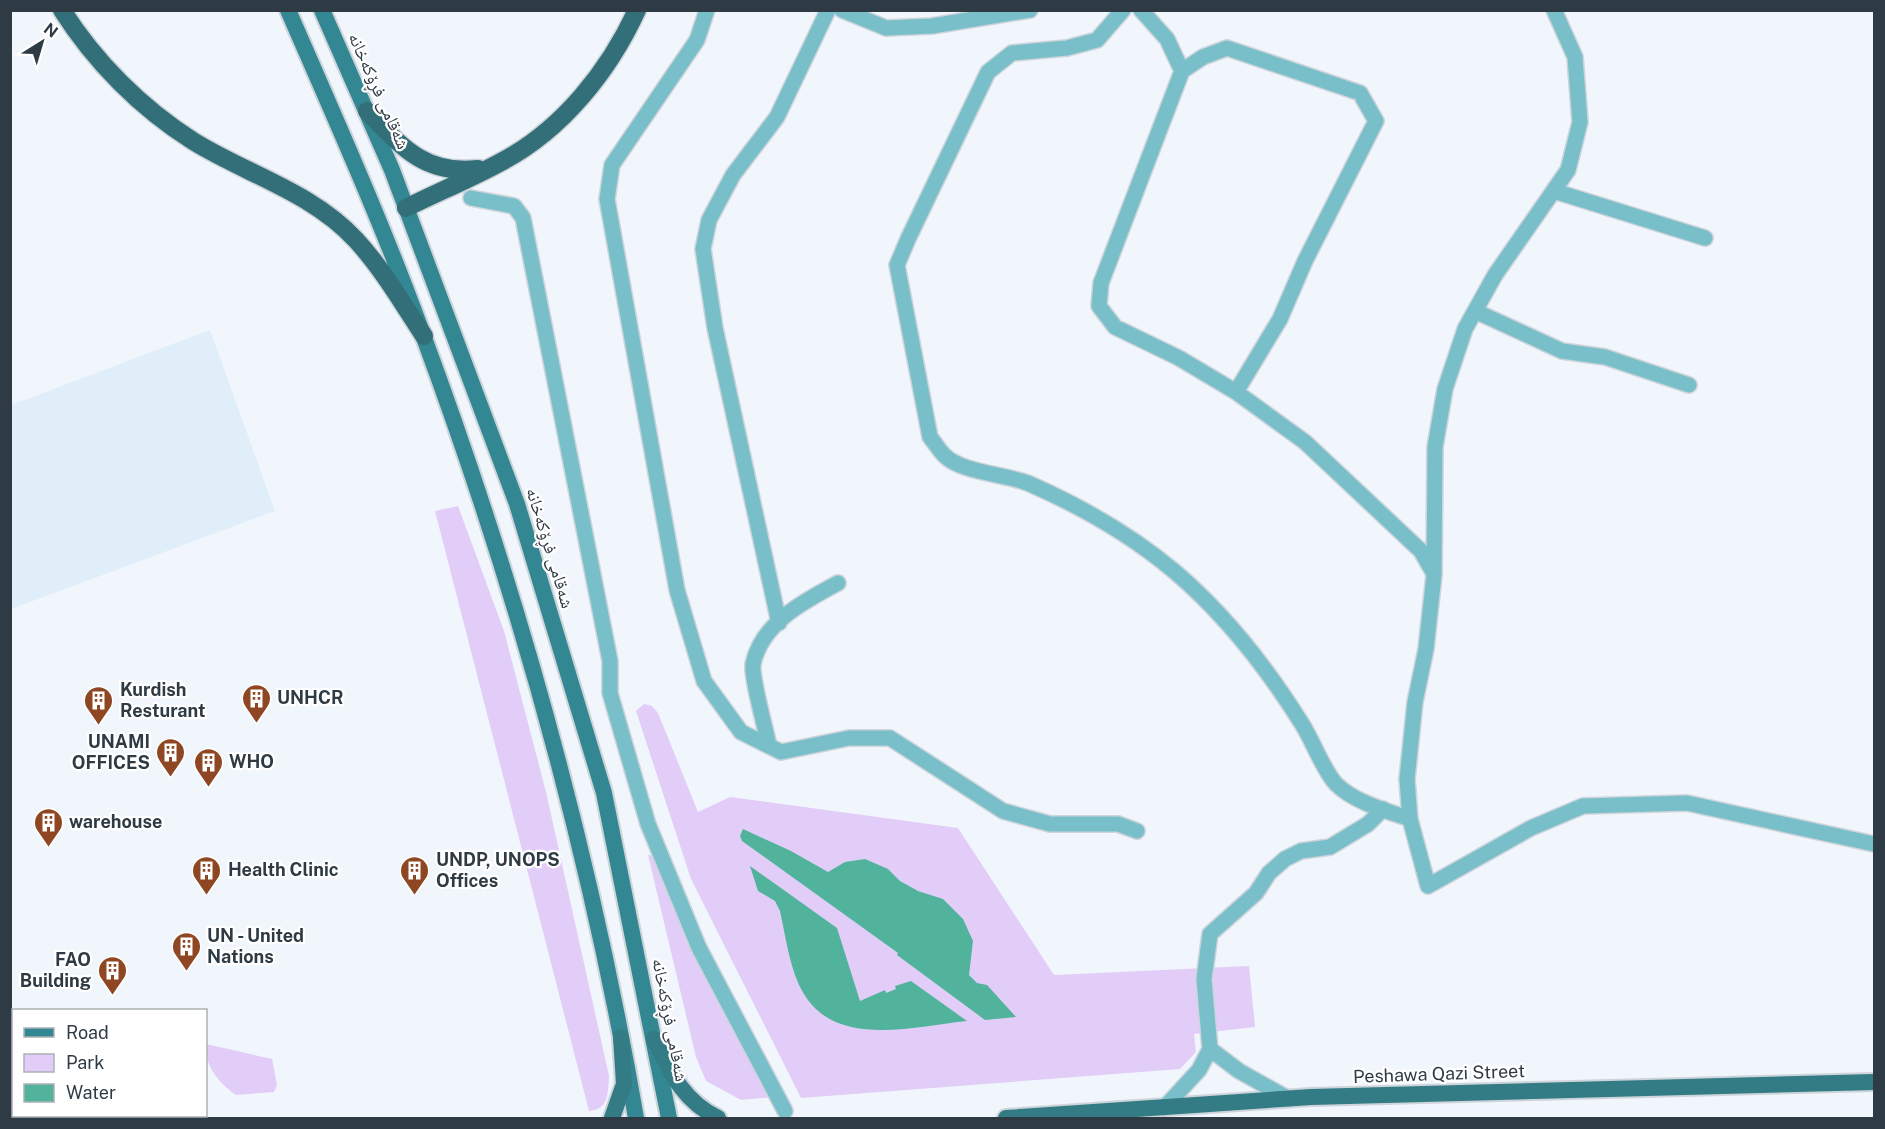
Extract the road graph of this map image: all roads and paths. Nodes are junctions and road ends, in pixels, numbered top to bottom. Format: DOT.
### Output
graph roads {
  1 [pos="62,10"];
  2 [pos="288,10"];
  3 [pos="322,10"];
  4 [pos="637,10"];
  5 [pos="707,10"];
  6 [pos="828,10"];
  7 [pos="842,10"];
  8 [pos="1030,10"];
  9 [pos="1123,10"];
  10 [pos="1141,10"];
  11 [pos="1554,10"];
  12 [pos="1182,71"];
  13 [pos="367,111"];
  14 [pos="489,168"];
  15 [pos="1554,191"];
  16 [pos="471,198"];
  17 [pos="406,208"];
  18 [pos="379,219"];
  19 [pos="1705,237"];
  20 [pos="1475,311"];
  21 [pos="424,336"];
  22 [pos="1689,385"];
  23 [pos="1236,392"];
  24 [pos="1434,575"];
  25 [pos="838,583"];
  26 [pos="778,623"];
  27 [pos="770,746"];
  28 [pos="1383,810"];
  29 [pos="1410,819"];
  30 [pos="1137,831"];
  31 [pos="1875,844"];
  32 [pos="621,1037"];
  33 [pos="654,1040"];
  34 [pos="1210,1049"];
  35 [pos="1875,1082"];
  36 [pos="1289,1099"];
  37 [pos="1164,1108"];
  38 [pos="785,1111"];
  39 [pos="612,1119"];
  40 [pos="636,1119"];
  41 [pos="669,1119"];
  42 [pos="718,1119"];
  43 [pos="1006,1119"];
  1 -- 21 [label="highway"];
  2 -- 18 [label="main road"];
  3 -- 13 [label="main road, شەقامی فڕۆکەخانە"];
  4 -- 14 [label="highway"];
  5 -- 27 [label="street"];
  6 -- 26 [label="street"];
  7 -- 8 [label="street"];
  9 -- 28 [label="street"];
  10 -- 12 [label="street"];
  11 -- 15 [label="street"];
  12 -- 23 [label="street"];
  12 -- 23 [label="street"];
  13 -- 14 [label="highway"];
  13 -- 17 [label="main road, شەقامی فڕۆکەخانە"];
  14 -- 17 [label="highway"];
  15 -- 19 [label="street"];
  15 -- 20 [label="street"];
  16 -- 38 [label="street"];
  17 -- 18 [label="main road"];
  17 -- 33 [label="main road, شەقامی فڕۆکەخانە"];
  18 -- 21 [label="main road"];
  20 -- 22 [label="street"];
  20 -- 24 [label="street"];
  21 -- 32 [label="main road"];
  23 -- 24 [label="street"];
  24 -- 29 [label="street"];
  25 -- 26 [label="street"];
  26 -- 27 [label="street"];
  27 -- 30 [label="street"];
  28 -- 29 [label="street"];
  28 -- 34 [label="street"];
  29 -- 31 [label="street"];
  32 -- 39 [label="highway"];
  32 -- 40 [label="main road"];
  33 -- 41 [label="main road, شەقامی فڕۆکەخانە"];
  33 -- 42 [label="highway"];
  34 -- 36 [label="street"];
  34 -- 37 [label="street"];
  35 -- 36 [label="highway, Peshawa Qazi Street"];
  36 -- 37 [label="highway, Peshawa Qazi Street"];
  37 -- 43 [label="highway, Peshawa Qazi Street"];
}
